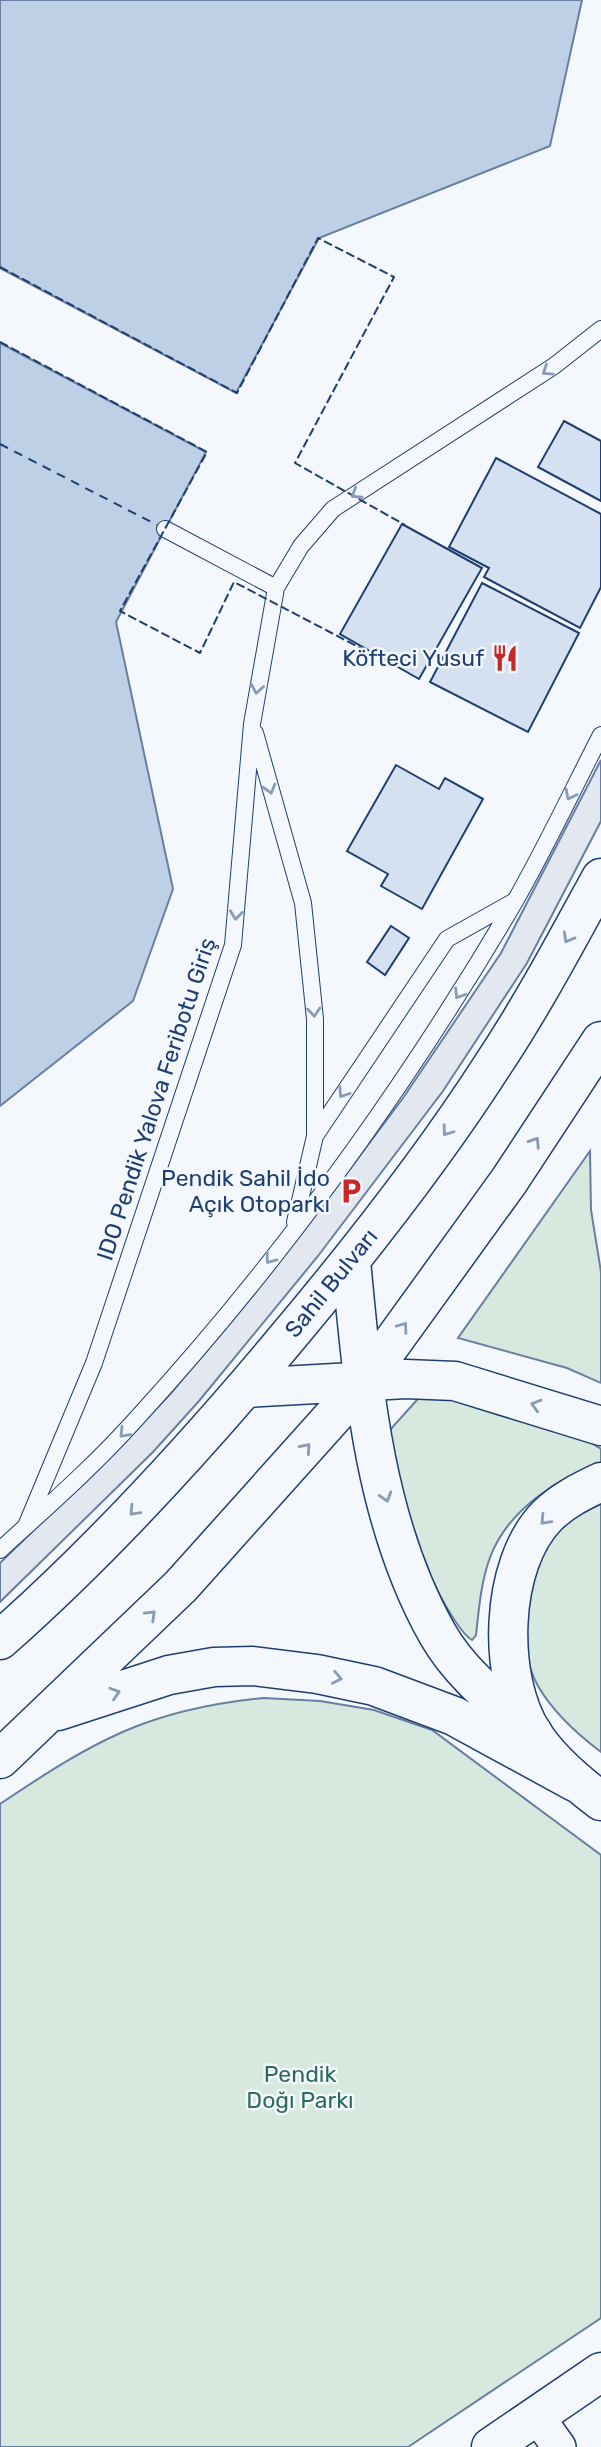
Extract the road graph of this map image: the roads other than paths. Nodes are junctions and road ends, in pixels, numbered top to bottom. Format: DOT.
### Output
graph roads {
  1 [pos="601,329"];
  2 [pos="165,529"];
  3 [pos="276,588"];
  4 [pos="252,724"];
  5 [pos="601,735"];
  6 [pos="601,878"];
  7 [pos="515,901"];
  8 [pos="601,1041"];
  9 [pos="315,1136"];
  10 [pos="294,1227"];
  11 [pos="352,1261"];
  12 [pos="363,1382"];
  13 [pos="245,1388"];
  14 [pos="601,1426"];
  15 [pos="601,1482"];
  16 [pos="26,1526"];
  17 [pos="0,1550"];
  18 [pos="0,1640"];
  19 [pos="50,1714"];
  20 [pos="533,1733"];
  21 [pos="0,1759"];
  22 [pos="588,1791"];
  23 [pos="601,2372"];
  24 [pos="537,2416"];
  25 [pos="491,2447"];
  26 [pos="559,2447"];
  1 -- 3 [label="lane, IDO Pendik Yalova Feribotu Giriş, one-way"];
  2 -- 3 [label="lane"];
  3 -- 4 [label="lane, IDO Pendik Yalova Feribotu Giriş, one-way"];
  4 -- 9 [label="lane, one-way"];
  4 -- 16 [label="lane, IDO Pendik Yalova Feribotu Giriş, one-way"];
  5 -- 7 [label="lane, one-way"];
  6 -- 11 [label="main road, Sahil Bulvarı, one-way"];
  7 -- 9 [label="lane, one-way"];
  7 -- 10 [label="lane, one-way"];
  12 -- 8 [label="main road, one-way"];
  9 -- 10 [label="lane"];
  10 -- 16 [label="lane, one-way"];
  11 -- 12 [label="main road"];
  11 -- 13 [label="main road, Sahil Bulvarı"];
  12 -- 13 [label="main road"];
  14 -- 12 [label="main road, one-way"];
  19 -- 12 [label="main road, one-way"];
  12 -- 20 [label="main road, one-way"];
  13 -- 18 [label="main road, Sahil Bulvarı, one-way"];
  15 -- 20 [label="main road, one-way"];
  16 -- 17 [label="lane"];
  19 -- 21 [label="main road"];
  19 -- 22 [label="main road, one-way"];
  20 -- 22 [label="main road"];
  23 -- 24 [label="main road"];
  24 -- 25 [label="main road"];
  24 -- 26 [label="street"];
}
